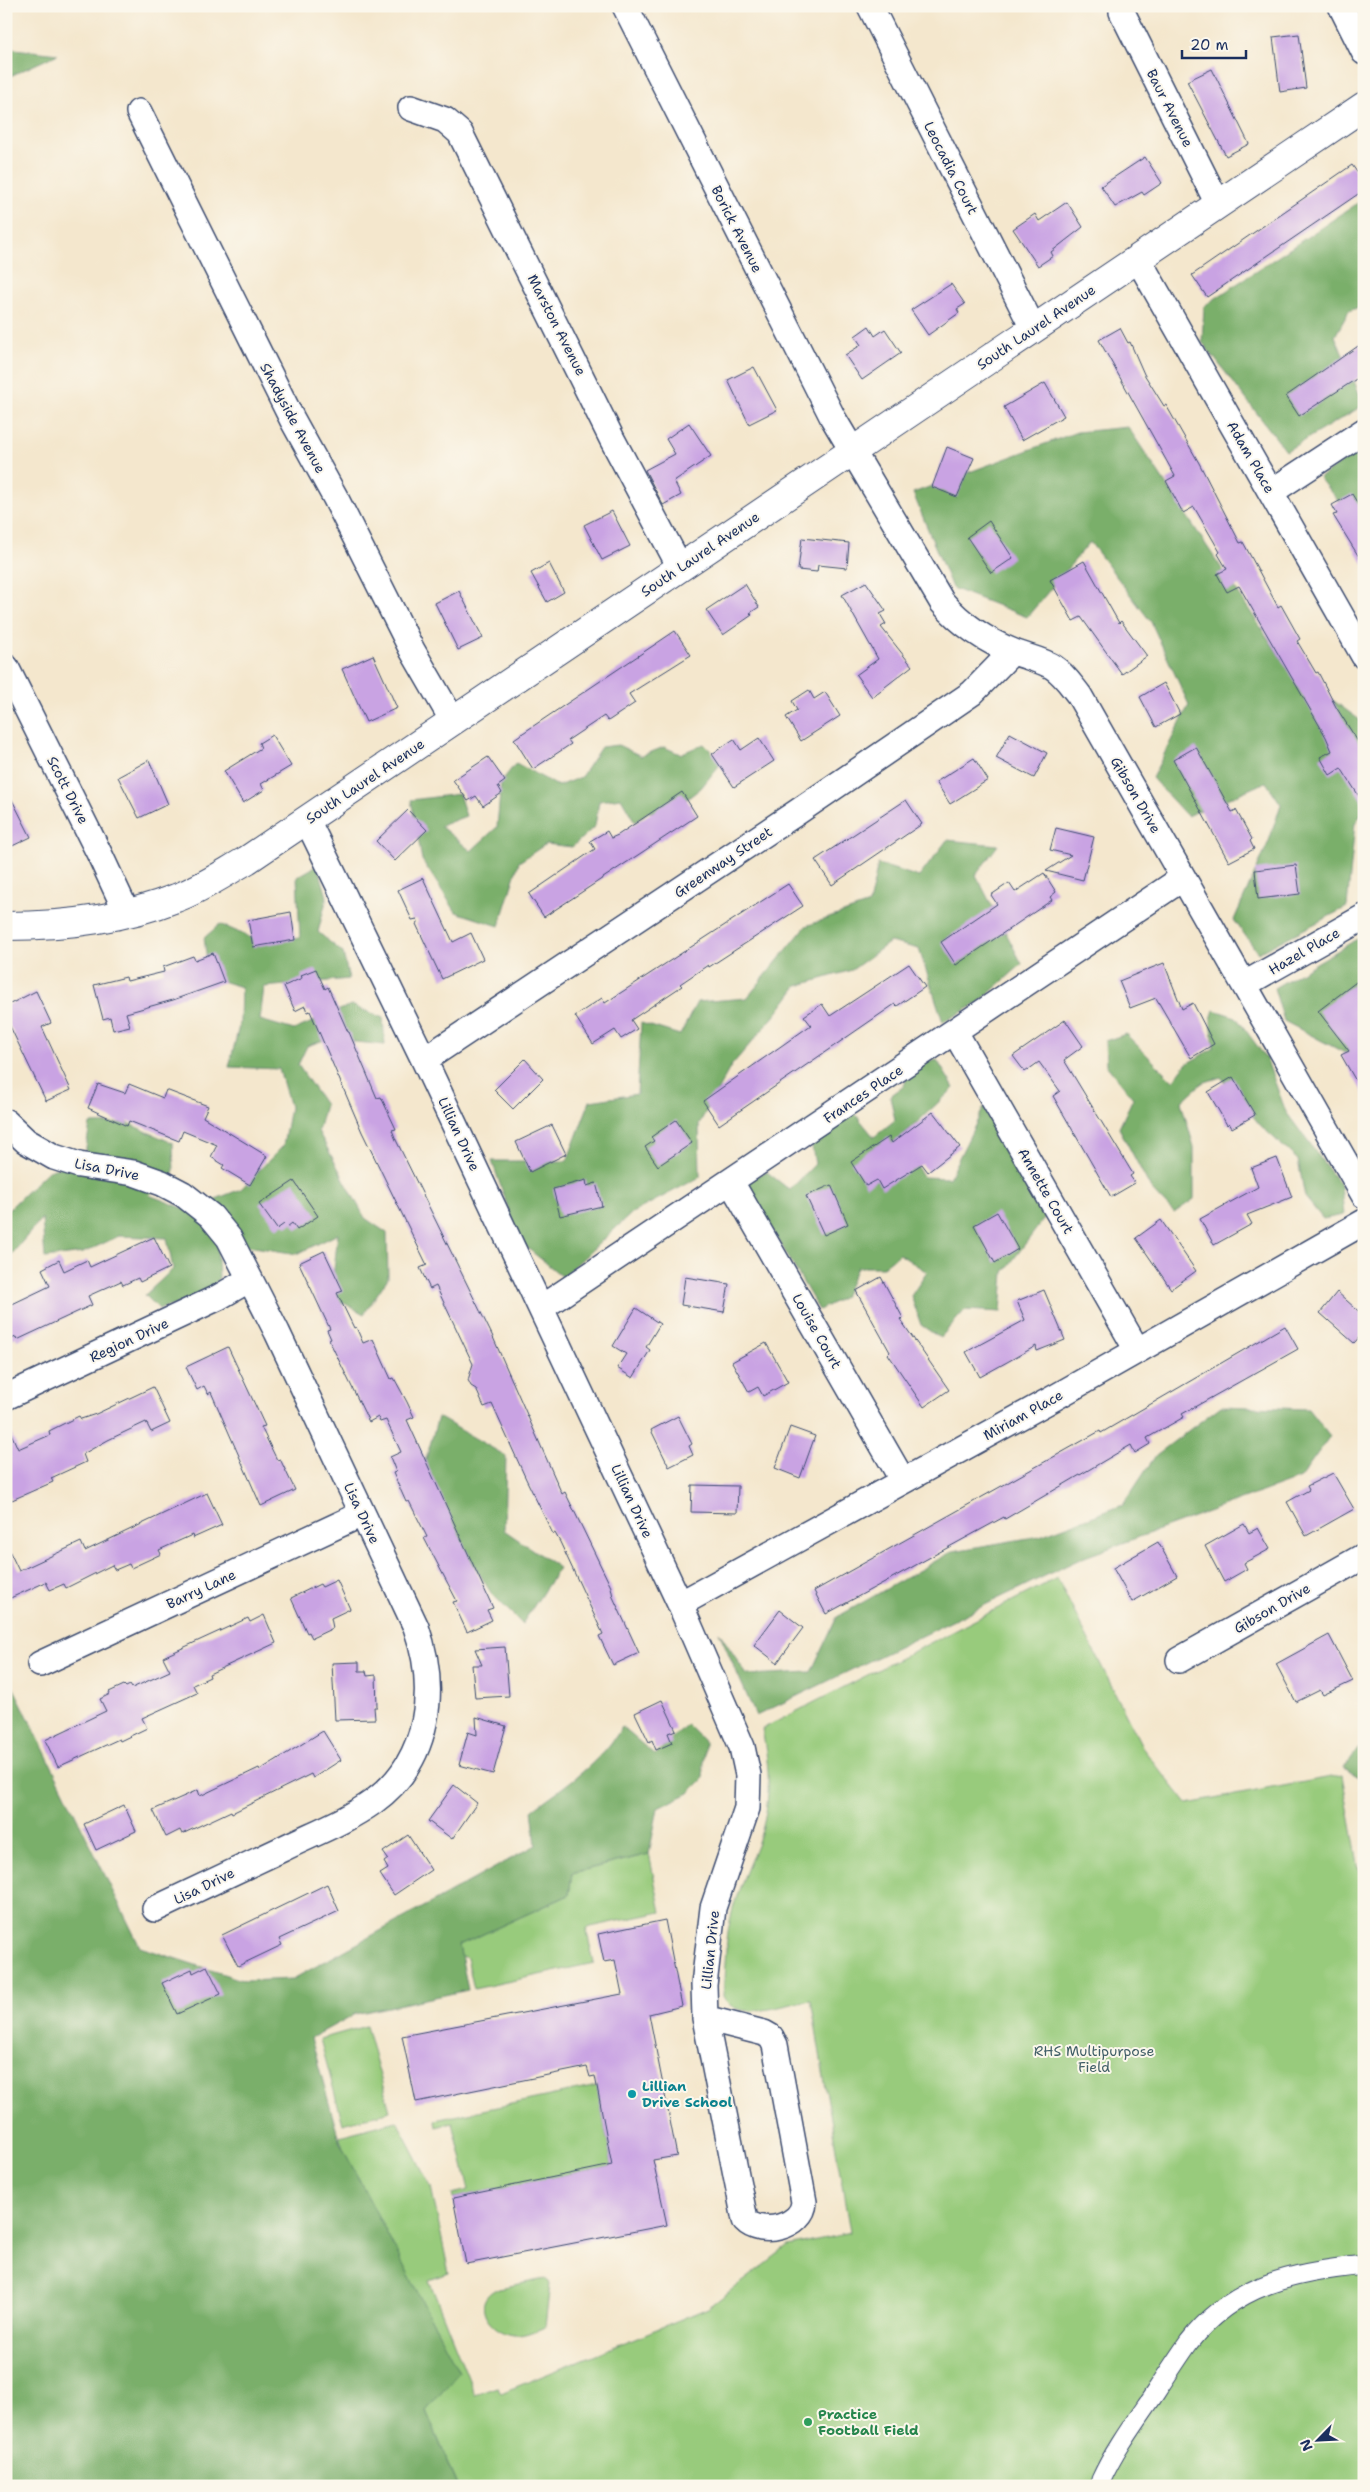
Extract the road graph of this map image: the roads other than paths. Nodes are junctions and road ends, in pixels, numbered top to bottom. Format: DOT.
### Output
graph roads {
  1 [pos="625,6"];
  2 [pos="870,6"];
  3 [pos="1341,6"];
  4 [pos="1122,12"];
  5 [pos="1364,52"];
  6 [pos="1364,106"];
  7 [pos="411,108"];
  8 [pos="139,112"];
  9 [pos="1218,204"];
  10 [pos="1138,259"];
  11 [pos="1034,328"];
  12 [pos="1364,431"];
  13 [pos="853,450"];
  14 [pos="1270,492"];
  15 [pos="680,567"];
  16 [pos="1012,652"];
  17 [pos="1364,656"];
  18 [pos="6,668"];
  19 [pos="453,721"];
  20 [pos="306,820"];
  21 [pos="1182,878"];
  22 [pos="127,913"];
  23 [pos="1364,917"];
  24 [pos="6,926"];
  25 [pos="1245,984"];
  26 [pos="955,1032"];
  27 [pos="424,1060"];
  28 [pos="6,1122"];
  29 [pos="731,1182"];
  30 [pos="1364,1195"];
  31 [pos="1364,1222"];
  32 [pos="250,1279"];
  33 [pos="541,1308"];
  34 [pos="1137,1350"];
  35 [pos="6,1397"];
  36 [pos="903,1481"];
  37 [pos="362,1514"];
  38 [pos="1364,1556"];
  39 [pos="680,1604"];
  40 [pos="1179,1660"];
  41 [pos="40,1664"];
  42 [pos="154,1910"];
  43 [pos="705,2018"];
  44 [pos="1364,2264"];
  45 [pos="1101,2480"];
  1 -- 13 [label="street, Borick Avenue"];
  2 -- 11 [label="street, Leocadia Court"];
  3 -- 5 [label="street"];
  4 -- 9 [label="street, Baur Avenue"];
  6 -- 9 [label="street, South Laurel Avenue"];
  7 -- 15 [label="street, Marston Avenue"];
  8 -- 19 [label="street, Shadyside Avenue"];
  9 -- 10 [label="street, South Laurel Avenue"];
  10 -- 11 [label="street, South Laurel Avenue"];
  10 -- 14 [label="street, Adam Place"];
  11 -- 13 [label="street, South Laurel Avenue"];
  12 -- 14 [label="street"];
  13 -- 15 [label="street, South Laurel Avenue"];
  13 -- 16 [label="street, Gibson Drive"];
  14 -- 17 [label="street, Adam Place"];
  15 -- 19 [label="street, South Laurel Avenue"];
  16 -- 21 [label="street, Gibson Drive"];
  16 -- 27 [label="street, Greenway Street"];
  18 -- 22 [label="street, Scott Drive"];
  19 -- 20 [label="street, South Laurel Avenue"];
  20 -- 22 [label="street, South Laurel Avenue"];
  20 -- 27 [label="street, Lillian Drive"];
  21 -- 25 [label="street, Gibson Drive"];
  21 -- 26 [label="street, Frances Place"];
  22 -- 24 [label="street, South Laurel Avenue"];
  23 -- 25 [label="street, Hazel Place"];
  25 -- 30 [label="street, Gibson Drive"];
  26 -- 29 [label="street, Frances Place"];
  26 -- 34 [label="street, Annette Court"];
  27 -- 33 [label="street, Lillian Drive"];
  28 -- 32 [label="street, Lisa Drive"];
  29 -- 33 [label="street, Frances Place"];
  29 -- 36 [label="street, Louise Court"];
  31 -- 34 [label="street, Miriam Place"];
  32 -- 35 [label="street, Region Drive"];
  32 -- 37 [label="street, Lisa Drive"];
  33 -- 39 [label="street, Lillian Drive"];
  34 -- 36 [label="street, Miriam Place"];
  36 -- 39 [label="street, Miriam Place"];
  37 -- 41 [label="street, Barry Lane"];
  37 -- 42 [label="street, Lisa Drive"];
  38 -- 40 [label="street, Gibson Drive"];
  39 -- 43 [label="street, Lillian Drive"];
  43 -- 43 [label="street, Lillian Drive"];
  44 -- 45 [label="street"];
}
